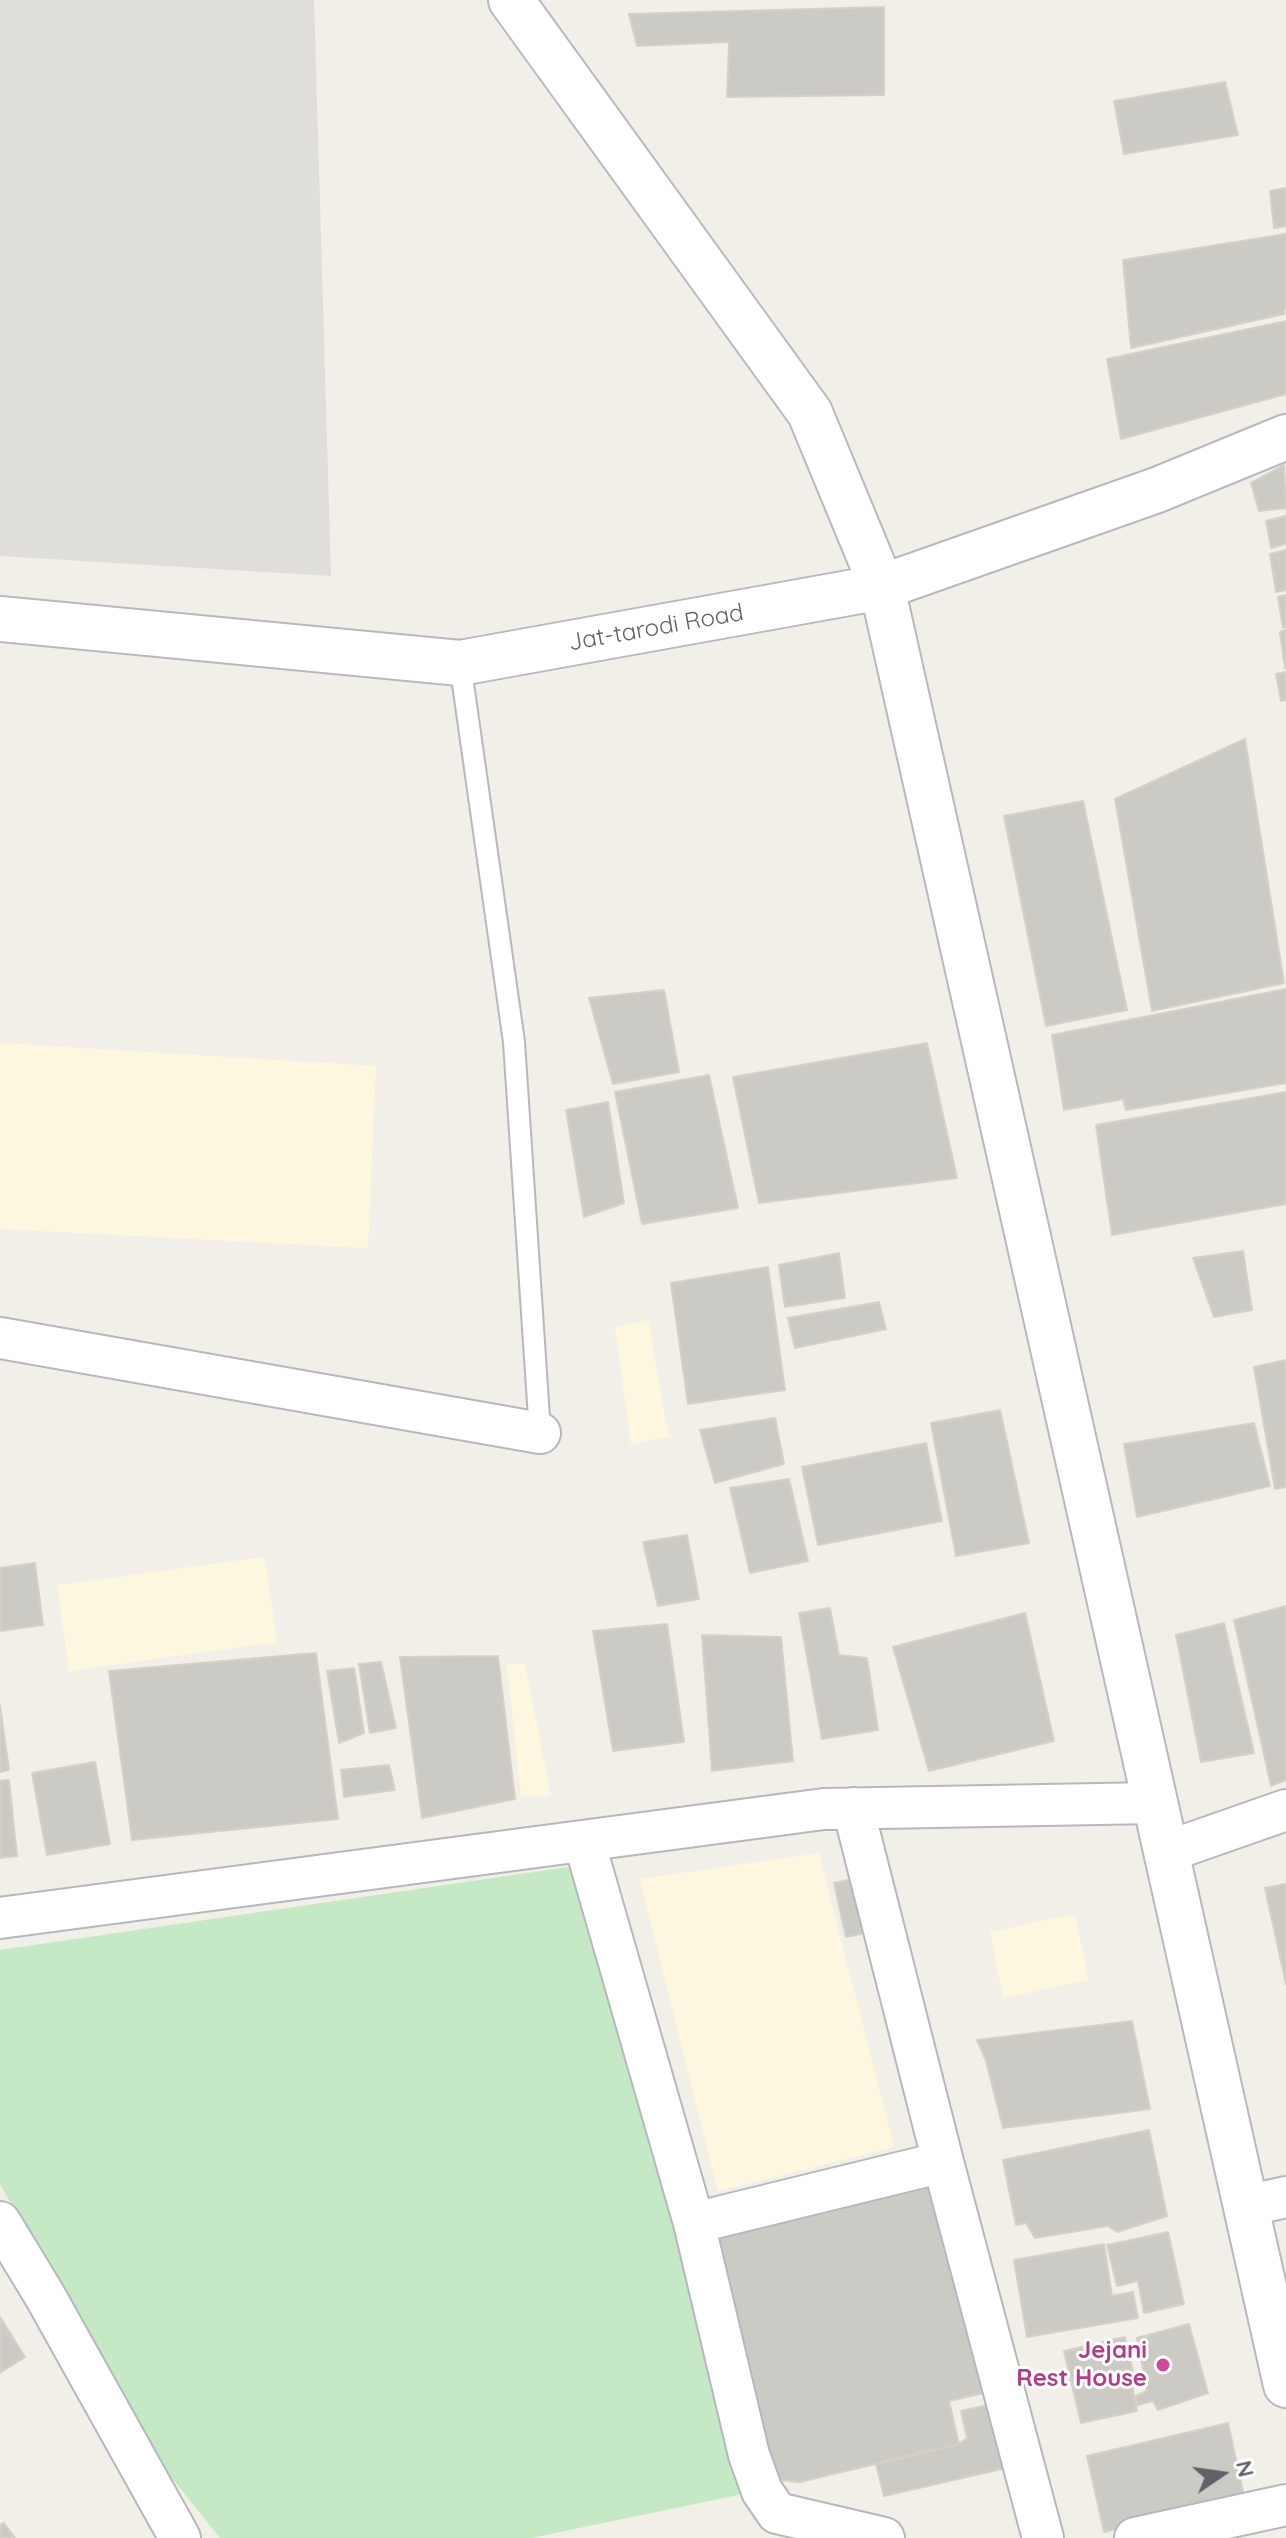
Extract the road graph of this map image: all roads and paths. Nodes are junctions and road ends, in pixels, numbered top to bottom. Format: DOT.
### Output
graph roads {
  1 [pos="511,0"];
  2 [pos="1284,443"];
  3 [pos="882,587"];
  4 [pos="0,619"];
  5 [pos="460,663"];
  6 [pos="0,1338"];
  7 [pos="540,1433"];
  8 [pos="1154,1803"];
  9 [pos="853,1808"];
  10 [pos="1286,1810"];
  11 [pos="584,1841"];
  12 [pos="1166,1852"];
  13 [pos="0,1918"];
  14 [pos="943,2162"];
  15 [pos="1266,2202"];
  16 [pos="0,2222"];
  17 [pos="694,2223"];
  18 [pos="1286,2385"];
  19 [pos="1286,2505"];
  20 [pos="180,2538"];
  21 [pos="884,2538"];
  22 [pos="1043,2538"];
  23 [pos="1135,2538"];
  1 -- 3 [label="street"];
  2 -- 3 [label="street, Jat-tarodi Road"];
  3 -- 5 [label="street, Jat-tarodi Road"];
  3 -- 8 [label="street"];
  4 -- 5 [label="street, Jat-tarodi Road"];
  5 -- 7 [label="lane"];
  6 -- 7 [label="street"];
  8 -- 9 [label="street"];
  8 -- 12 [label="street"];
  9 -- 11 [label="street"];
  9 -- 14 [label="street"];
  10 -- 12 [label="street"];
  11 -- 13 [label="street"];
  11 -- 17 [label="street"];
  12 -- 15 [label="street"];
  14 -- 17 [label="street"];
  14 -- 22 [label="street"];
  15 -- 18 [label="street"];
  16 -- 20 [label="street"];
  17 -- 21 [label="street"];
  19 -- 23 [label="street"];
}
